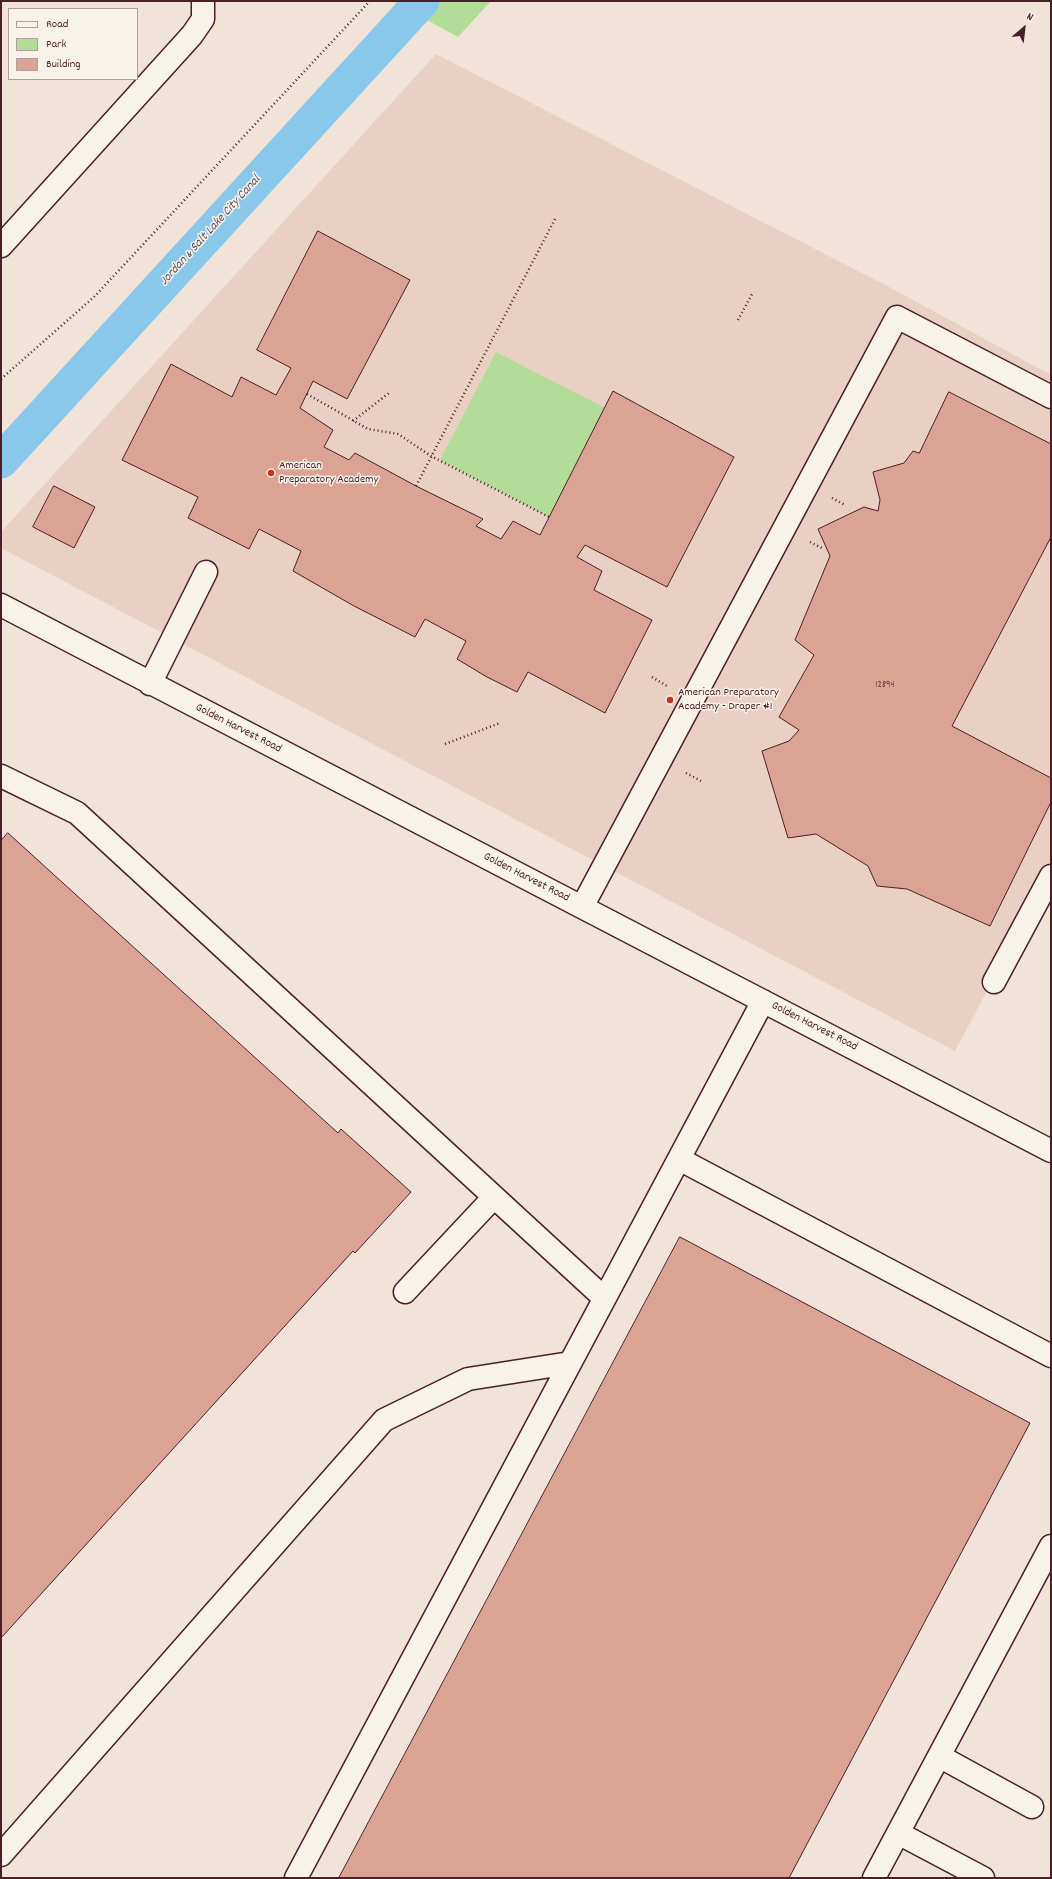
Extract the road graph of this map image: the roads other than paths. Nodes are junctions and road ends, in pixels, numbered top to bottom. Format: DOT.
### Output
graph roads {
  1 [pos="203,1"];
  2 [pos="1,246"];
  3 [pos="1051,397"];
  4 [pos="206,572"];
  5 [pos="3,611"];
  6 [pos="150,684"];
  7 [pos="1,776"];
  8 [pos="1051,876"];
  9 [pos="582,907"];
  10 [pos="994,982"];
  11 [pos="763,1001"];
  12 [pos="1051,1151"];
  13 [pos="679,1159"];
  14 [pos="494,1197"];
  15 [pos="405,1292"];
  16 [pos="604,1298"];
  17 [pos="1051,1356"];
  18 [pos="570,1363"];
  19 [pos="1051,1546"];
  20 [pos="939,1756"];
  21 [pos="1032,1807"];
  22 [pos="898,1833"];
  23 [pos="1,1855"];
  24 [pos="296,1878"];
  25 [pos="874,1878"];
  26 [pos="983,1878"];
  1 -- 2 [label="street"];
  3 -- 9 [label="street"];
  4 -- 6 [label="street"];
  5 -- 6 [label="street, Golden Harvest Road"];
  6 -- 9 [label="street, Golden Harvest Road"];
  7 -- 14 [label="street"];
  8 -- 10 [label="street"];
  9 -- 11 [label="street, Golden Harvest Road"];
  11 -- 12 [label="street, Golden Harvest Road"];
  11 -- 13 [label="street"];
  13 -- 16 [label="street"];
  13 -- 17 [label="street"];
  14 -- 15 [label="street"];
  14 -- 16 [label="street"];
  16 -- 18 [label="street"];
  18 -- 23 [label="street"];
  18 -- 24 [label="street"];
  19 -- 20 [label="street"];
  20 -- 21 [label="street"];
  20 -- 22 [label="street"];
  22 -- 25 [label="street"];
  22 -- 26 [label="street"];
}
